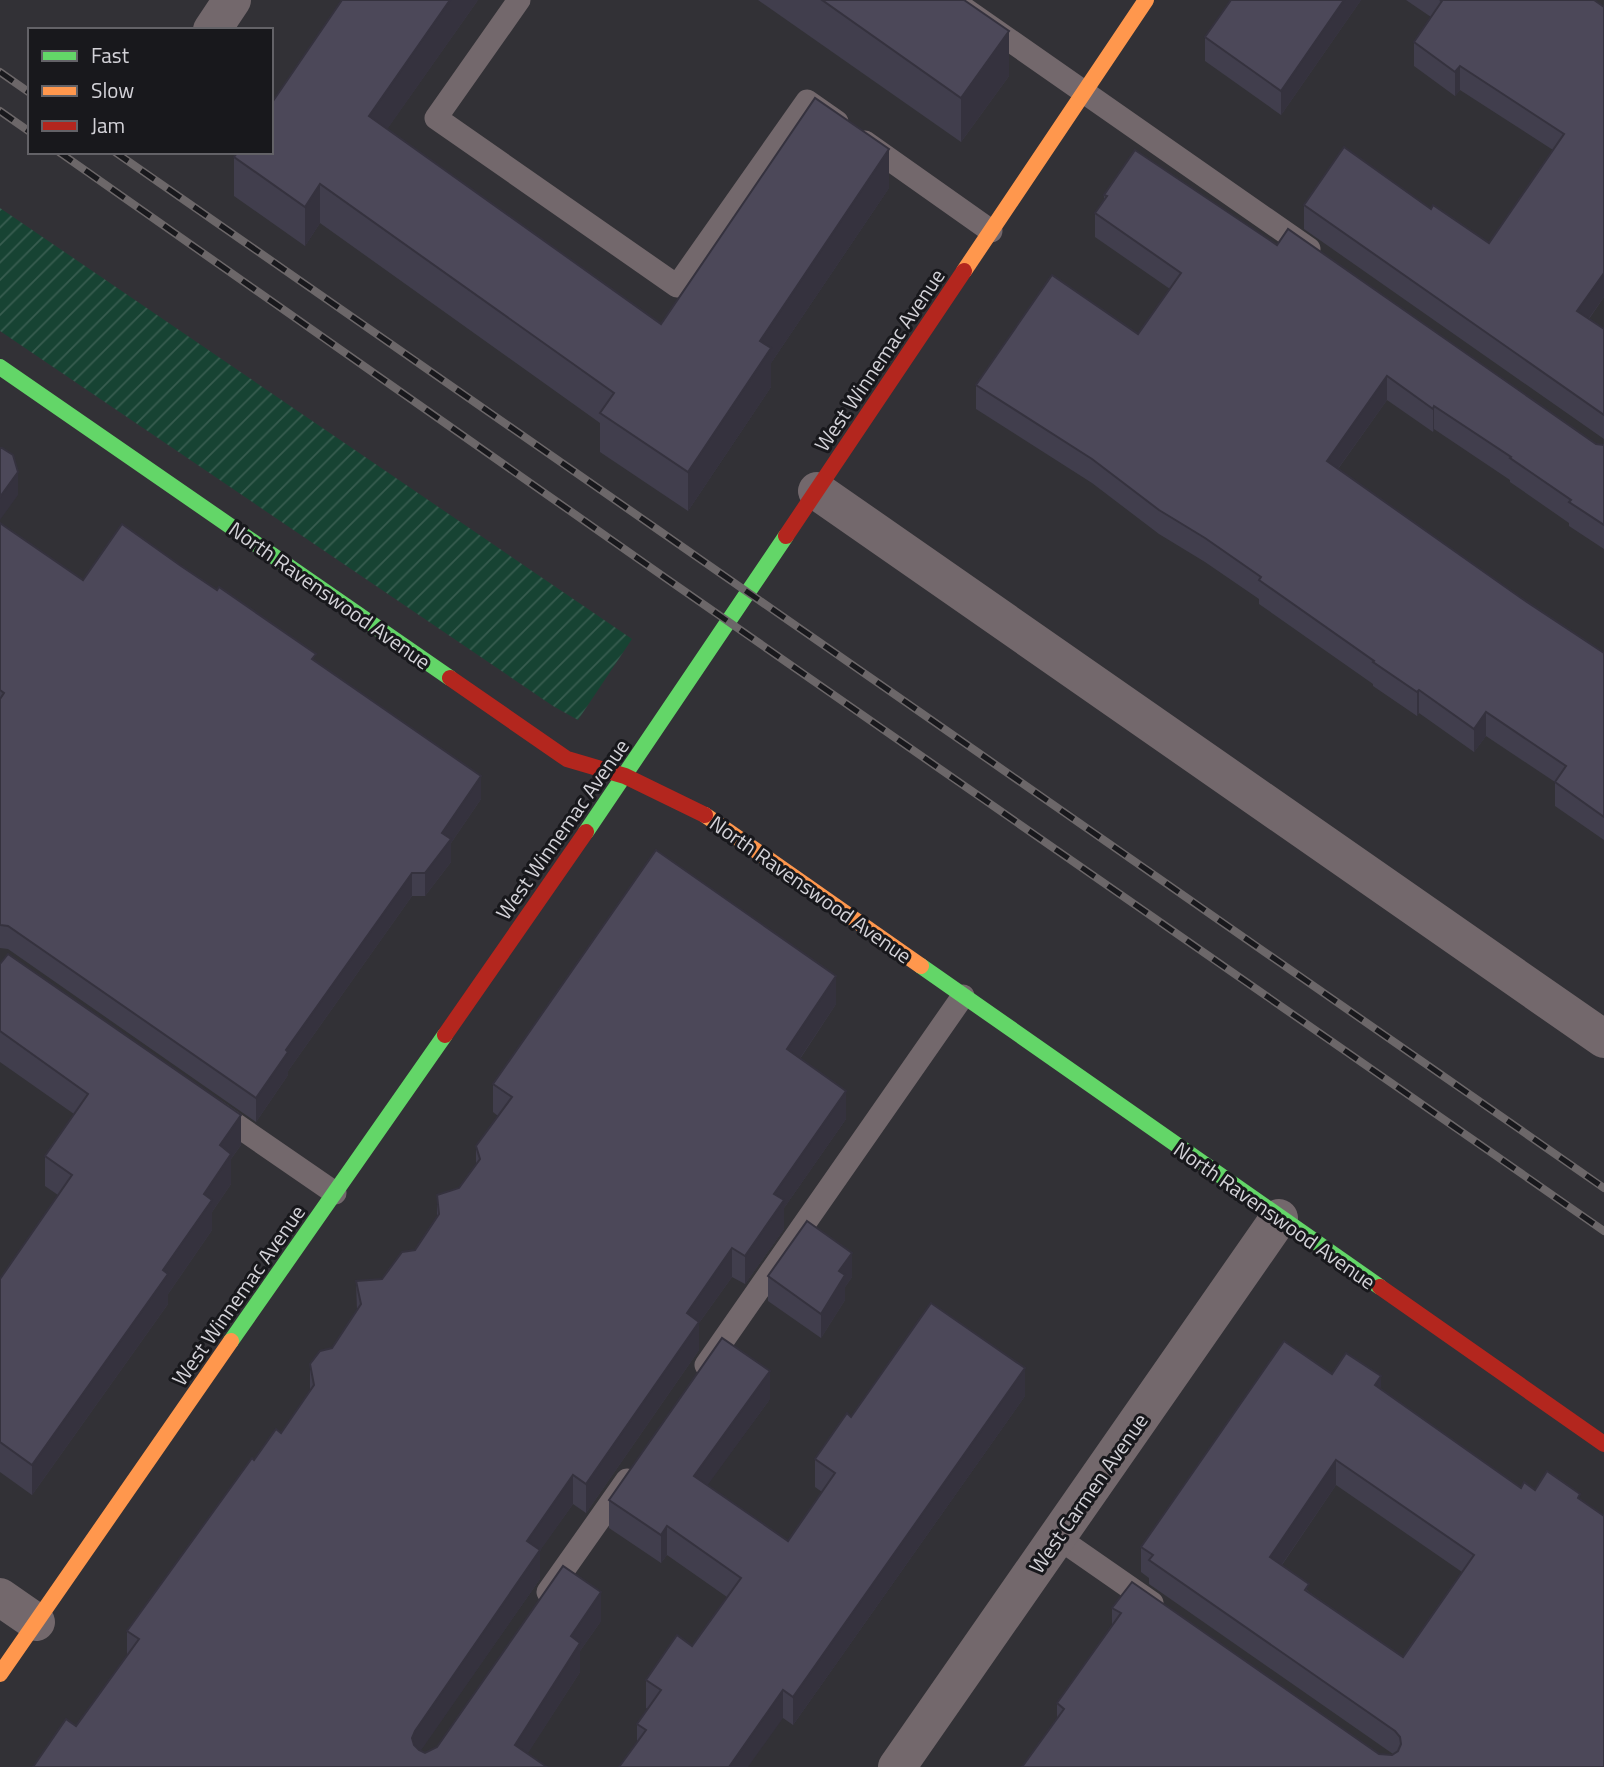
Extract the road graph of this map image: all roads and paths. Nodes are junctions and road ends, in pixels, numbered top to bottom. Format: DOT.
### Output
graph roads {
  1 [pos="232,0"];
  2 [pos="519,0"];
  3 [pos="951,0"];
  4 [pos="1146,0"];
  5 [pos="213,28"];
  6 [pos="1085,92"];
  7 [pos="991,231"];
  8 [pos="1331,264"];
  9 [pos="0,368"];
  10 [pos="817,491"];
  11 [pos="625,776"];
  12 [pos="963,996"];
  13 [pos="1604,1039"];
  14 [pos="199,1099"];
  15 [pos="335,1194"];
  16 [pos="1279,1218"];
  17 [pos="696,1380"];
  18 [pos="1604,1444"];
  19 [pos="641,1459"];
  20 [pos="1057,1537"];
  21 [pos="0,1597"];
  22 [pos="538,1608"];
  23 [pos="1167,1614"];
  24 [pos="36,1622"];
  25 [pos="0,1674"];
  26 [pos="897,1767"];
  1 -- 5 [label="street"];
  2 -- 7 [label="lane"];
  3 -- 6 [label="lane"];
  4 -- 6 [label="street, West Winnemac Avenue"];
  6 -- 7 [label="street, West Winnemac Avenue"];
  6 -- 8 [label="lane"];
  7 -- 10 [label="street, West Winnemac Avenue"];
  9 -- 11 [label="street, North Ravenswood Avenue"];
  10 -- 11 [label="street, West Winnemac Avenue"];
  10 -- 13 [label="street"];
  11 -- 12 [label="street, North Ravenswood Avenue"];
  11 -- 15 [label="street, West Winnemac Avenue"];
  12 -- 16 [label="street, North Ravenswood Avenue"];
  12 -- 17 [label="lane"];
  14 -- 15 [label="lane"];
  15 -- 24 [label="street, West Winnemac Avenue"];
  16 -- 18 [label="street, North Ravenswood Avenue"];
  16 -- 20 [label="street, West Carmen Avenue"];
  19 -- 22 [label="lane"];
  20 -- 23 [label="lane"];
  20 -- 26 [label="street, West Carmen Avenue"];
  21 -- 24 [label="street"];
  24 -- 25 [label="street, West Winnemac Avenue"];
}
